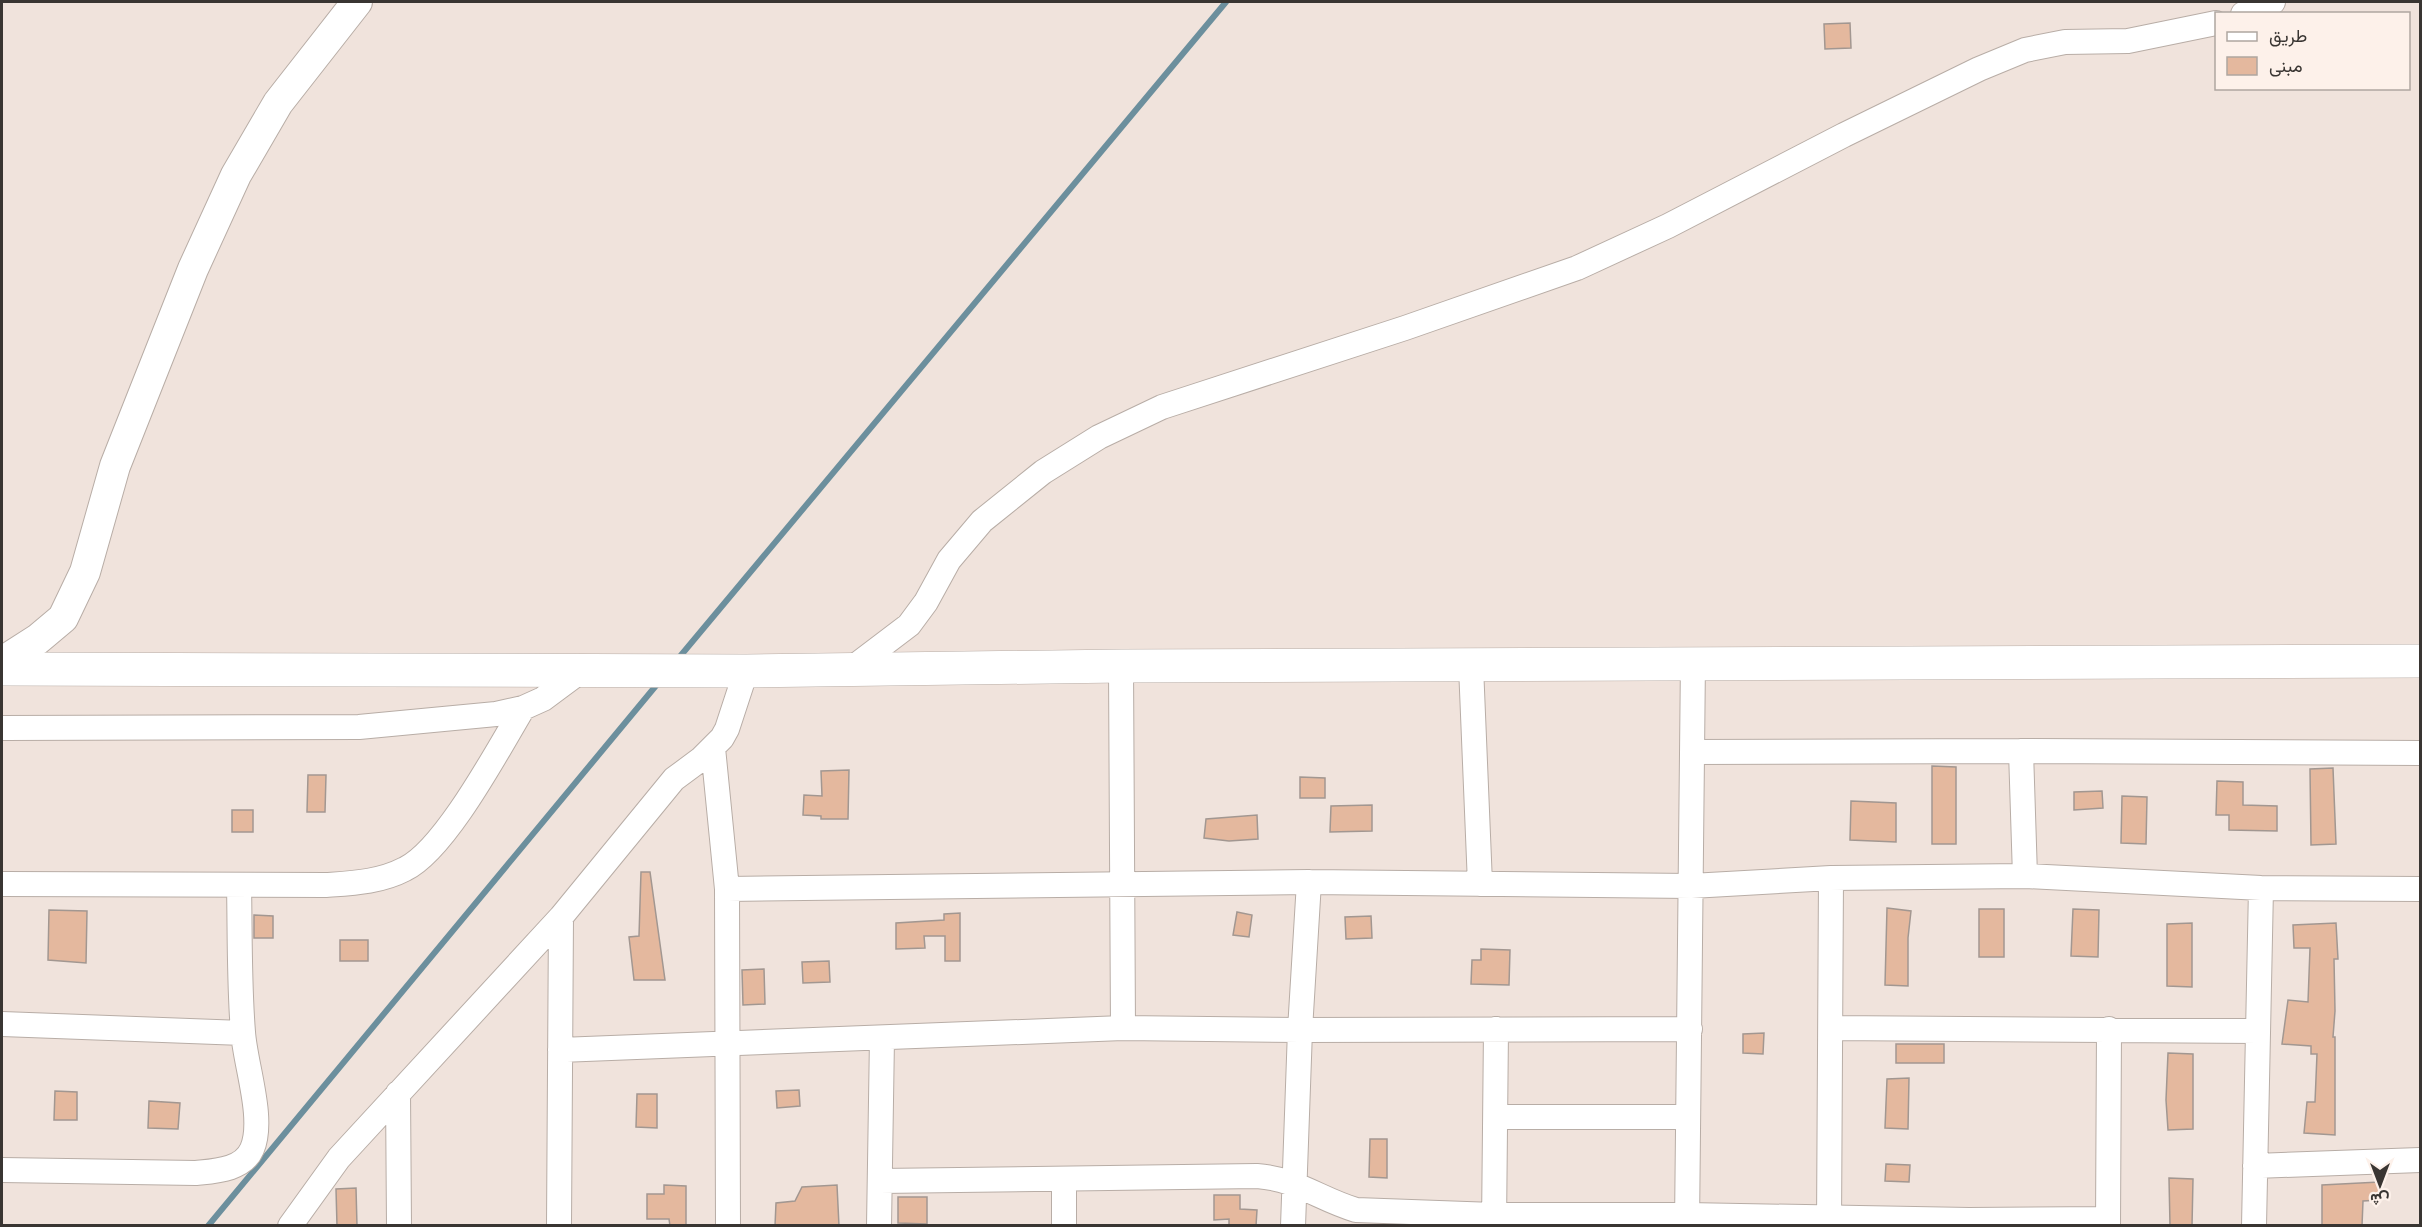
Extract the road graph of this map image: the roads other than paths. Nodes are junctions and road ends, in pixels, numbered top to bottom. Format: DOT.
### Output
graph roads {
  1 [pos="357,2"];
  2 [pos="2273,2"];
  3 [pos="2248,12"];
  4 [pos="2215,23"];
  5 [pos="2421,661"];
  6 [pos="2,662"];
  7 [pos="1693,664"];
  8 [pos="1121,666"];
  9 [pos="1471,666"];
  10 [pos="2,669"];
  11 [pos="851,669"];
  12 [pos="582,670"];
  13 [pos="746,671"];
  14 [pos="523,708"];
  15 [pos="2,728"];
  16 [pos="713,748"];
  17 [pos="2021,751"];
  18 [pos="1692,752"];
  19 [pos="2421,753"];
  20 [pos="2025,876"];
  21 [pos="1831,878"];
  22 [pos="1309,882"];
  23 [pos="2,884"];
  24 [pos="1121,884"];
  25 [pos="1480,884"];
  26 [pos="239,885"];
  27 [pos="1691,886"];
  28 [pos="2261,888"];
  29 [pos="727,889"];
  30 [pos="2421,889"];
  31 [pos="561,917"];
  32 [pos="2,1024"];
  33 [pos="1123,1028"];
  34 [pos="1831,1028"];
  35 [pos="1496,1029"];
  36 [pos="1690,1029"];
  37 [pos="2109,1029"];
  38 [pos="1300,1030"];
  39 [pos="2258,1031"];
  40 [pos="243,1032"];
  41 [pos="882,1038"];
  42 [pos="727,1042"];
  43 [pos="560,1050"];
  44 [pos="398,1093"];
  45 [pos="1497,1117"];
  46 [pos="1686,1117"];
  47 [pos="2421,1160"];
  48 [pos="2255,1166"];
  49 [pos="2,1170"];
  50 [pos="1064,1179"];
  51 [pos="880,1181"];
  52 [pos="1294,1182"];
  53 [pos="1494,1220"];
  54 [pos="1687,1220"];
  55 [pos="1829,1222"];
  56 [pos="2108,1222"];
  57 [pos="290,1226"];
  58 [pos="399,1226"];
  59 [pos="559,1226"];
  60 [pos="728,1226"];
  61 [pos="879,1226"];
  62 [pos="1064,1226"];
  63 [pos="1293,1226"];
  64 [pos="2254,1226"];
  1 -- 6 [label="street"];
  2 -- 3 [label="street"];
  4 -- 11 [label="street"];
  5 -- 7 [label="main road"];
  7 -- 9 [label="main road"];
  7 -- 18 [label="street"];
  8 -- 9 [label="main road"];
  8 -- 11 [label="main road"];
  8 -- 24 [label="street"];
  9 -- 25 [label="street"];
  10 -- 12 [label="main road"];
  11 -- 13 [label="main road"];
  12 -- 13 [label="main road"];
  12 -- 14 [label="street"];
  13 -- 16 [label="street"];
  14 -- 15 [label="street"];
  14 -- 26 [label="street"];
  16 -- 29 [label="street"];
  16 -- 31 [label="street"];
  17 -- 18 [label="street"];
  17 -- 19 [label="street"];
  17 -- 20 [label="street"];
  18 -- 27 [label="street"];
  20 -- 21 [label="street"];
  20 -- 28 [label="street"];
  21 -- 27 [label="street"];
  21 -- 34 [label="street"];
  22 -- 24 [label="street"];
  22 -- 25 [label="street"];
  22 -- 38 [label="street"];
  23 -- 26 [label="street"];
  24 -- 29 [label="street"];
  24 -- 33 [label="street"];
  25 -- 27 [label="street"];
  26 -- 40 [label="street"];
  27 -- 36 [label="street"];
  28 -- 30 [label="street"];
  28 -- 39 [label="street"];
  29 -- 42 [label="street"];
  31 -- 43 [label="street"];
  31 -- 44 [label="street"];
  32 -- 40 [label="street"];
  33 -- 38 [label="street"];
  33 -- 41 [label="street"];
  34 -- 37 [label="street"];
  34 -- 55 [label="street"];
  35 -- 36 [label="street"];
  35 -- 38 [label="street"];
  35 -- 45 [label="street"];
  36 -- 46 [label="street"];
  37 -- 39 [label="street"];
  37 -- 56 [label="street"];
  38 -- 52 [label="street"];
  39 -- 48 [label="street"];
  40 -- 49 [label="street"];
  41 -- 42 [label="street"];
  41 -- 51 [label="street"];
  42 -- 43 [label="street"];
  42 -- 60 [label="street"];
  43 -- 59 [label="street"];
  44 -- 57 [label="street"];
  44 -- 58 [label="street"];
  45 -- 46 [label="street"];
  45 -- 53 [label="street"];
  46 -- 54 [label="street"];
  47 -- 48 [label="street"];
  48 -- 64 [label="street"];
  50 -- 51 [label="street"];
  50 -- 52 [label="street"];
  50 -- 62 [label="street"];
  51 -- 61 [label="street"];
  52 -- 53 [label="street"];
  52 -- 63 [label="street"];
  53 -- 54 [label="street"];
  54 -- 55 [label="street"];
  55 -- 56 [label="street"];
}
